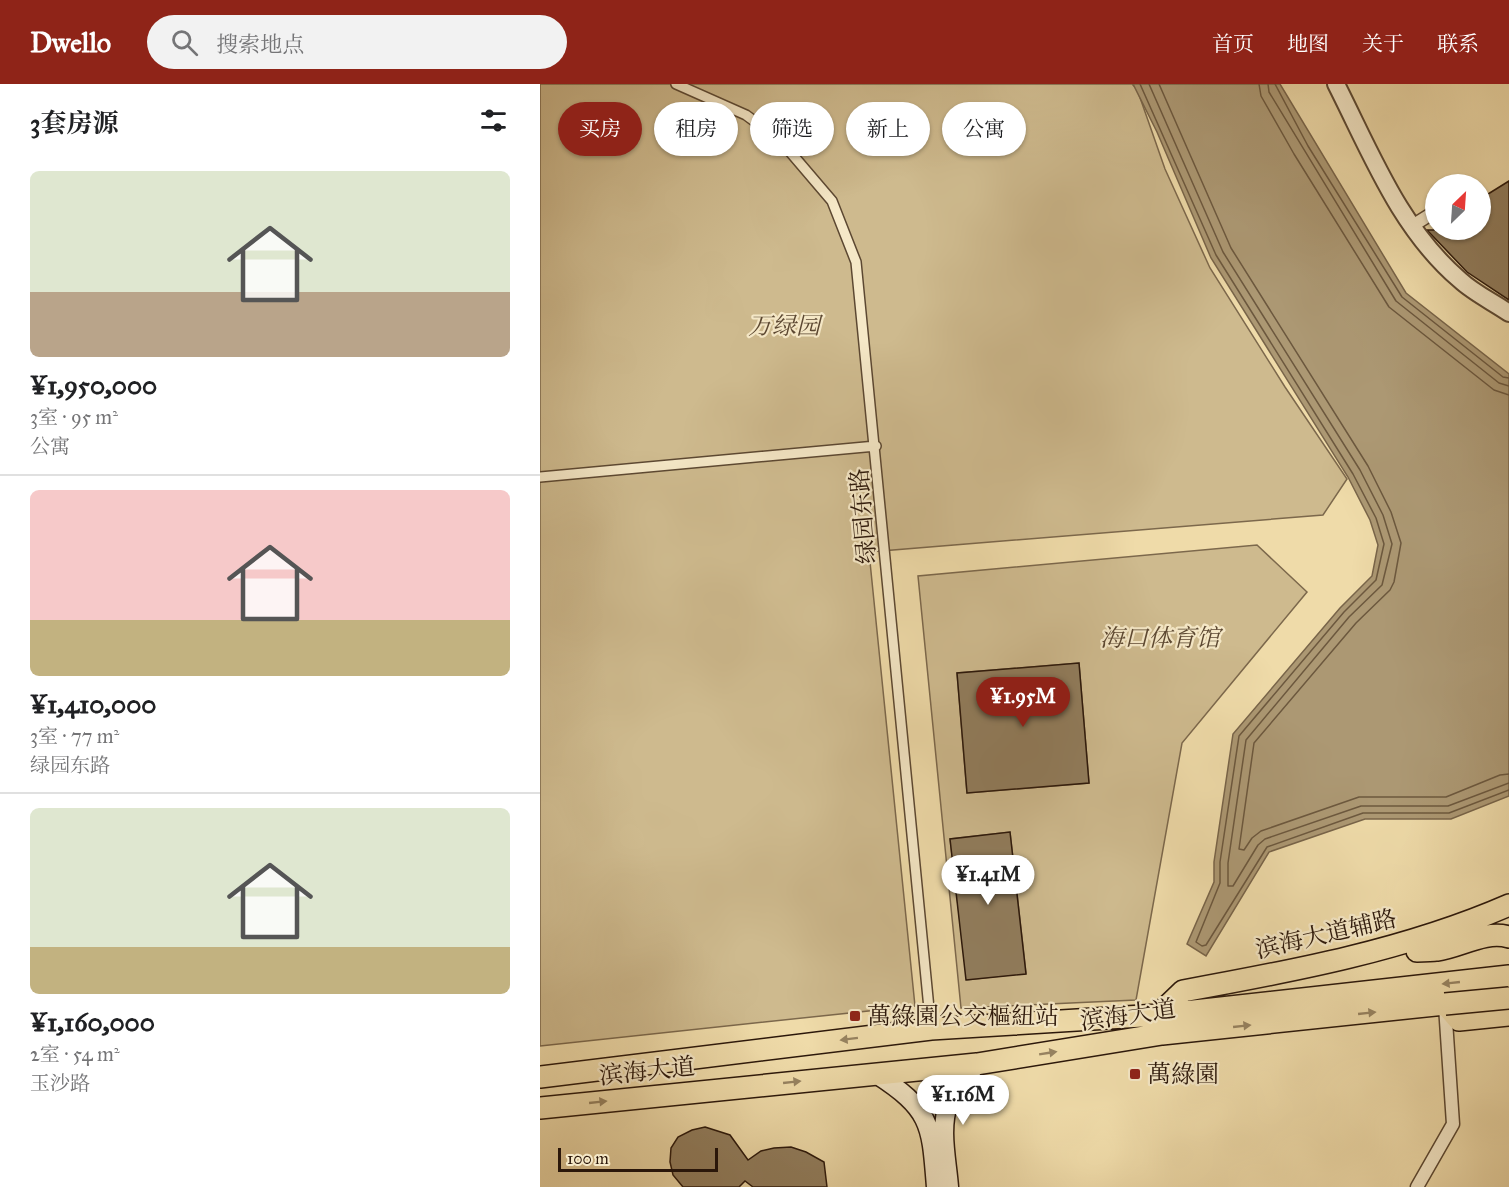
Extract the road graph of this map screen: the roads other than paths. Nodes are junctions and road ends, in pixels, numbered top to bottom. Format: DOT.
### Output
graph roads {
  1 [pos="676,84"];
  2 [pos="1336,84"];
  3 [pos="1425,218"];
  4 [pos="1412,226"];
  5 [pos="1509,313"];
  6 [pos="876,446"];
  7 [pos="540,477"];
  8 [pos="1509,905"];
  9 [pos="1506,929"];
  10 [pos="1509,976"];
  11 [pos="1509,992"];
  12 [pos="1509,998"];
  13 [pos="1444,1004"];
  14 [pos="1158,1015"];
  15 [pos="1500,1016"];
  16 [pos="931,1029"];
  17 [pos="977,1064"];
  18 [pos="876,1074"];
  19 [pos="540,1077"];
  20 [pos="540,1108"];
  21 [pos="936,1187"];
  22 [pos="949,1187"];
  23 [pos="1417,1187"];
  1 -- 6 [label="street, 绿园东路"];
  2 -- 4 [label="street"];
  3 -- 4 [label="street"];
  4 -- 5 [label="street"];
  6 -- 7 [label="street"];
  6 -- 16 [label="street, 绿园东路"];
  8 -- 14 [label="highway, 滨海大道辅路"];
  9 -- 14 [label="highway"];
  10 -- 14 [label="highway, 滨海大道, one-way"];
  11 -- 15 [label="highway"];
  12 -- 13 [label="highway, 滨海大道, bridge"];
  13 -- 15 [label="highway"];
  17 -- 13 [label="highway, 滨海大道, one-way"];
  13 -- 23 [label="street"];
  14 -- 16 [label="highway, 滨海大道"];
  16 -- 19 [label="highway, 滨海大道, one-way"];
  17 -- 18 [label="highway, 滨海大道"];
  17 -- 22 [label="main road"];
  20 -- 18 [label="highway, 滨海大道, one-way"];
  18 -- 21 [label="main road"];
}
